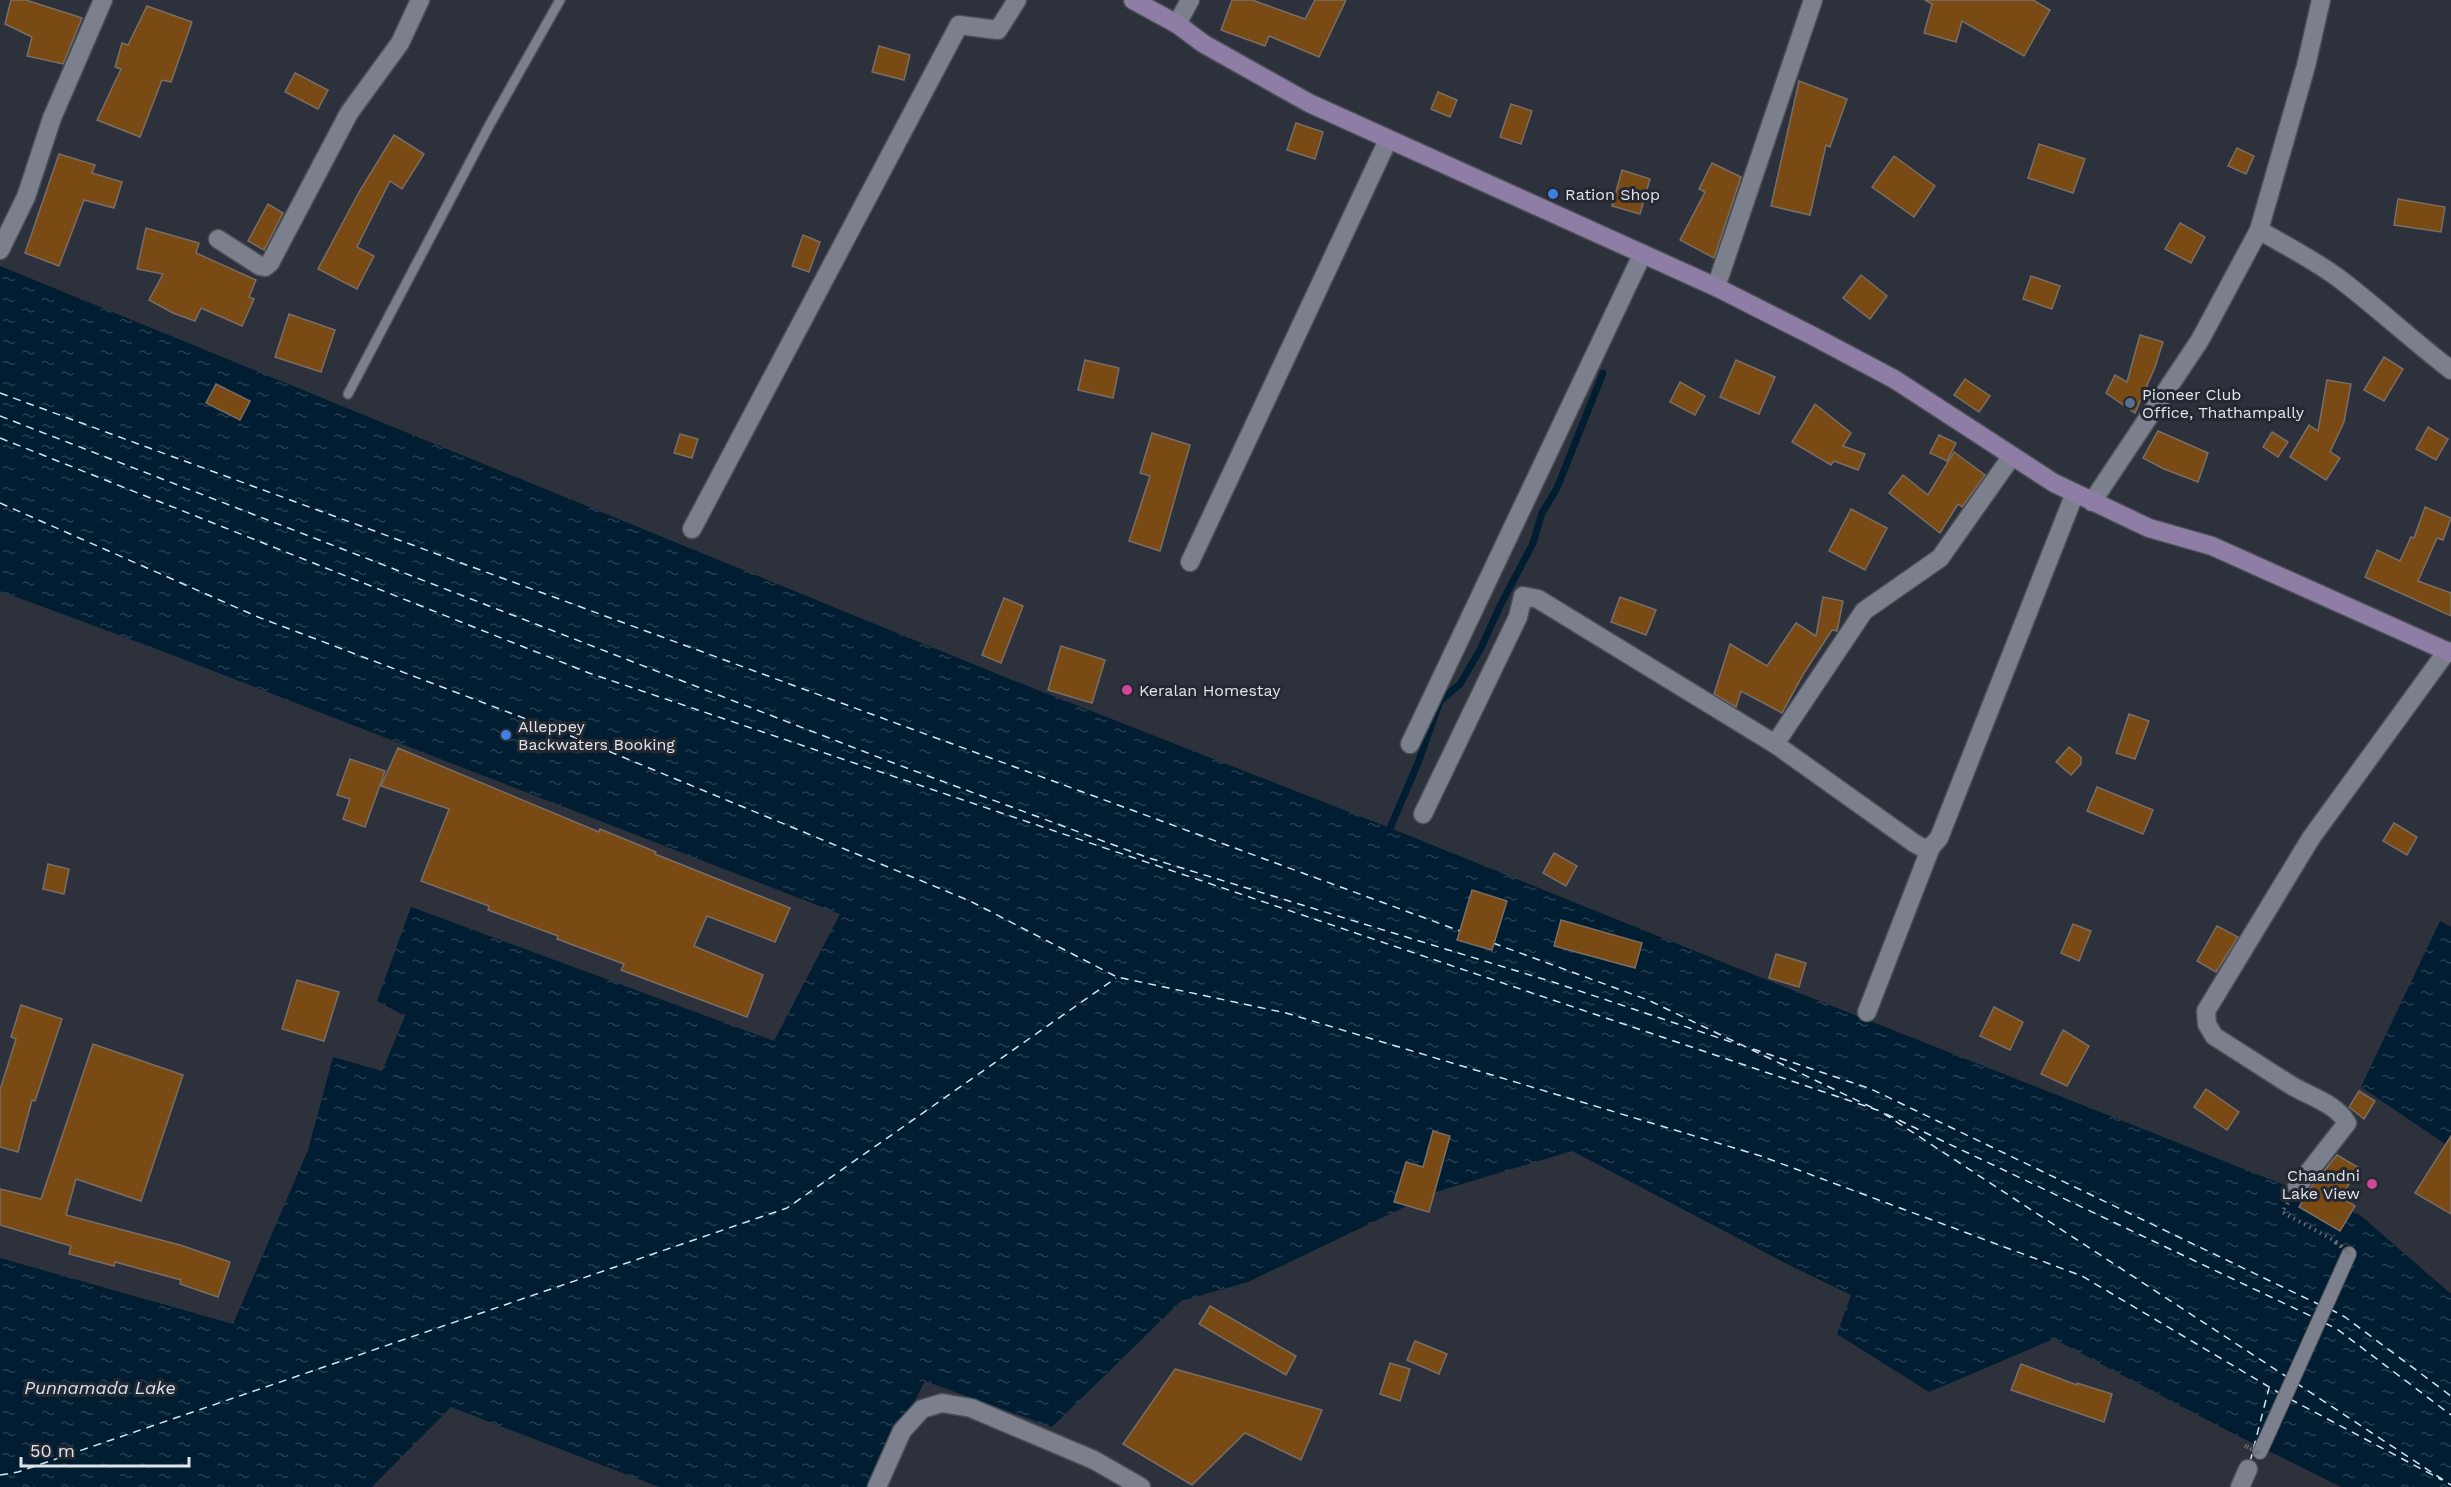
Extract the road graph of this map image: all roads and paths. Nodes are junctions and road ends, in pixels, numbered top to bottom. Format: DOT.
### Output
graph roads {
  1 [pos="103,0"];
  2 [pos="420,0"];
  3 [pos="560,0"];
  4 [pos="1017,0"];
  5 [pos="1133,0"];
  6 [pos="1190,0"];
  7 [pos="1813,0"];
  8 [pos="2321,0"];
  9 [pos="1177,24"];
  10 [pos="1388,140"];
  11 [pos="2259,230"];
  12 [pos="218,239"];
  13 [pos="0,250"];
  14 [pos="1642,255"];
  15 [pos="1716,287"];
  16 [pos="2451,370"];
  17 [pos="348,394"];
  18 [pos="2012,456"];
  19 [pos="2075,493"];
  20 [pos="2092,502"];
  21 [pos="692,529"];
  22 [pos="1190,562"];
  23 [pos="2449,652"];
  24 [pos="1410,744"];
  25 [pos="1775,744"];
  26 [pos="1423,814"];
  27 [pos="1931,847"];
  28 [pos="1867,1012"];
  29 [pos="2297,1187"];
  30 [pos="2349,1253"];
  31 [pos="2260,1453"];
  32 [pos="2248,1468"];
  33 [pos="877,1487"];
  34 [pos="1141,1487"];
  35 [pos="2240,1487"];
  1 -- 13 [label="street"];
  2 -- 12 [label="street"];
  3 -- 17 [label="lane"];
  4 -- 21 [label="street"];
  5 -- 9 [label="main road"];
  6 -- 9 [label="street"];
  7 -- 15 [label="street"];
  8 -- 11 [label="street"];
  9 -- 10 [label="main road"];
  10 -- 14 [label="main road"];
  10 -- 22 [label="street"];
  11 -- 16 [label="street"];
  11 -- 20 [label="street"];
  14 -- 15 [label="main road"];
  14 -- 24 [label="street"];
  15 -- 18 [label="main road"];
  18 -- 19 [label="main road"];
  18 -- 25 [label="street"];
  19 -- 20 [label="main road"];
  19 -- 27 [label="street"];
  20 -- 23 [label="main road"];
  23 -- 29 [label="street"];
  25 -- 26 [label="street"];
  25 -- 27 [label="street"];
  27 -- 28 [label="street"];
  29 -- 30 [label="path"];
  30 -- 31 [label="street"];
  32 -- 35 [label="street"];
  33 -- 34 [label="street"];
}
